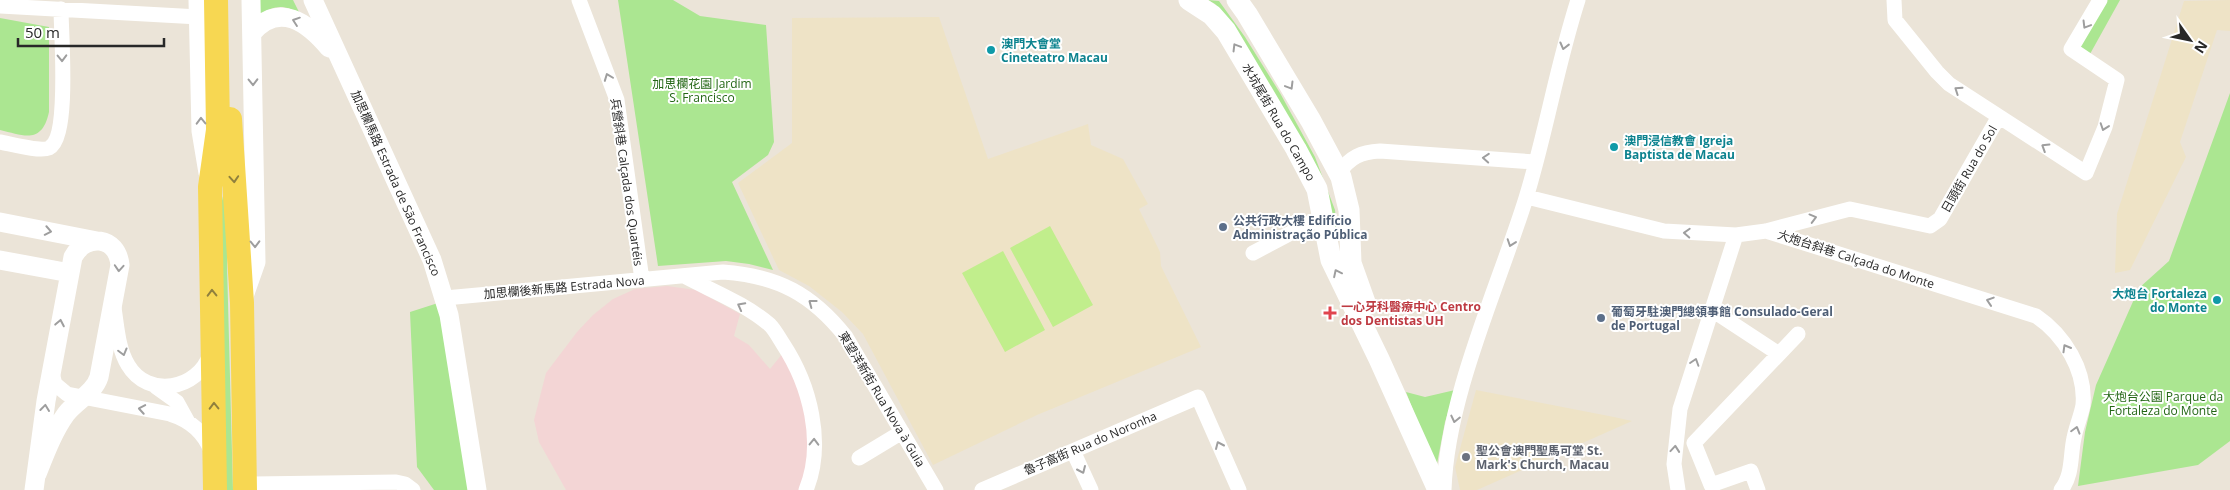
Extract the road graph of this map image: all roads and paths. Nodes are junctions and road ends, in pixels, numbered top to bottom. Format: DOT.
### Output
graph roads {
  1 [pos="216,0"];
  2 [pos="228,0"];
  3 [pos="251,0"];
  4 [pos="313,0"];
  5 [pos="579,0"];
  6 [pos="1189,0"];
  7 [pos="1237,0"];
  8 [pos="1578,0"];
  9 [pos="1894,0"];
  10 [pos="2100,0"];
  11 [pos="5,4"];
  12 [pos="198,9"];
  13 [pos="61,10"];
  14 [pos="252,33"];
  15 [pos="343,66"];
  16 [pos="1998,118"];
  17 [pos="225,130"];
  18 [pos="0,142"];
  19 [pos="1535,162"];
  20 [pos="1340,173"];
  21 [pos="210,186"];
  22 [pos="1526,197"];
  23 [pos="1324,216"];
  24 [pos="0,222"];
  25 [pos="1766,231"];
  26 [pos="1736,236"];
  27 [pos="101,241"];
  28 [pos="1253,252"];
  29 [pos="0,260"];
  30 [pos="70,273"];
  31 [pos="684,276"];
  32 [pos="642,280"];
  33 [pos="445,298"];
  34 [pos="242,303"];
  35 [pos="113,304"];
  36 [pos="1712,310"];
  37 [pos="1798,334"];
  38 [pos="213,342"];
  39 [pos="1779,354"];
  40 [pos="51,370"];
  41 [pos="152,385"];
  42 [pos="82,398"];
  43 [pos="188,422"];
  44 [pos="1410,428"];
  45 [pos="902,432"];
  46 [pos="1073,451"];
  47 [pos="859,458"];
  48 [pos="215,479"];
  49 [pos="36,482"];
  50 [pos="245,487"];
  51 [pos="413,490"];
  52 [pos="477,490"];
  53 [pos="806,490"];
  54 [pos="936,490"];
  55 [pos="982,490"];
  56 [pos="1091,490"];
  57 [pos="1239,490"];
  58 [pos="1438,490"];
  59 [pos="1444,490"];
  60 [pos="1678,490"];
  61 [pos="1758,490"];
  62 [pos="2061,490"];
  1 -- 17 [label="main road"];
  2 -- 17 [label="main road"];
  3 -- 14 [label="street"];
  4 -- 15 [label="street, 加思欄馬路 Estrada de São Francisco"];
  32 -- 5 [label="street, 兵營斜巷 Calçada dos Quartéis, one-way"];
  23 -- 6 [label="main road, 水坑尾街 Rua do Campo, one-way"];
  7 -- 20 [label="main road, 水坑尾街 Rua do Campo, one-way"];
  8 -- 19 [label="street, one-way"];
  16 -- 9 [label="street, one-way"];
  10 -- 16 [label="street, one-way"];
  11 -- 13 [label="street"];
  12 -- 13 [label="street"];
  21 -- 12 [label="street, one-way"];
  13 -- 18 [label="street, one-way"];
  15 -- 14 [label="street, one-way"];
  14 -- 34 [label="street, one-way"];
  15 -- 33 [label="street, 加思欄馬路 Estrada de São Francisco"];
  25 -- 16 [label="street, 日頭街 Rua do Sol, one-way"];
  17 -- 21 [label="main road"];
  17 -- 34 [label="main road, one-way"];
  19 -- 20 [label="street, one-way"];
  19 -- 22 [label="street"];
  20 -- 44 [label="main road, 水坑尾街 Rua do Campo"];
  38 -- 21 [label="main road, one-way"];
  26 -- 22 [label="street, 大炮台斜巷 Calçada do Monte, one-way"];
  22 -- 59 [label="street, one-way"];
  23 -- 28 [label="street"];
  44 -- 23 [label="main road, 水坑尾街 Rua do Campo, one-way"];
  24 -- 27 [label="street, one-way"];
  25 -- 26 [label="street, 大炮台斜巷 Calçada do Monte"];
  62 -- 25 [label="street, 大炮台斜巷 Calçada do Monte, one-way"];
  26 -- 36 [label="street"];
  27 -- 30 [label="street"];
  27 -- 35 [label="street, one-way"];
  29 -- 30 [label="street"];
  40 -- 30 [label="street, one-way"];
  31 -- 32 [label="street, 加思欄後新馬路 Estrada Nova"];
  45 -- 31 [label="street, 東望洋新街 Rua Nova à Guia, one-way"];
  53 -- 31 [label="street, one-way"];
  32 -- 33 [label="street, 加思欄後新馬路 Estrada Nova"];
  33 -- 52 [label="street, 加思欄馬路 Estrada de São Francisco"];
  34 -- 50 [label="main road"];
  35 -- 41 [label="street, one-way"];
  35 -- 42 [label="street"];
  36 -- 39 [label="street"];
  60 -- 36 [label="street, one-way"];
  37 -- 39 [label="street"];
  38 -- 41 [label="street"];
  48 -- 38 [label="main road, one-way"];
  39 -- 61 [label="street"];
  40 -- 42 [label="street"];
  49 -- 40 [label="street, one-way"];
  41 -- 43 [label="street"];
  43 -- 42 [label="street, one-way"];
  42 -- 49 [label="street"];
  43 -- 48 [label="street"];
  44 -- 58 [label="main road, 水坑尾街 Rua do Campo"];
  45 -- 47 [label="street"];
  45 -- 54 [label="street, 東望洋新街 Rua Nova à Guia"];
  46 -- 55 [label="street, 魯子高街 Rua do Noronha"];
  46 -- 56 [label="street, one-way"];
  57 -- 46 [label="street, 魯子高街 Rua do Noronha, one-way"];
  50 -- 51 [label="street"];
}
